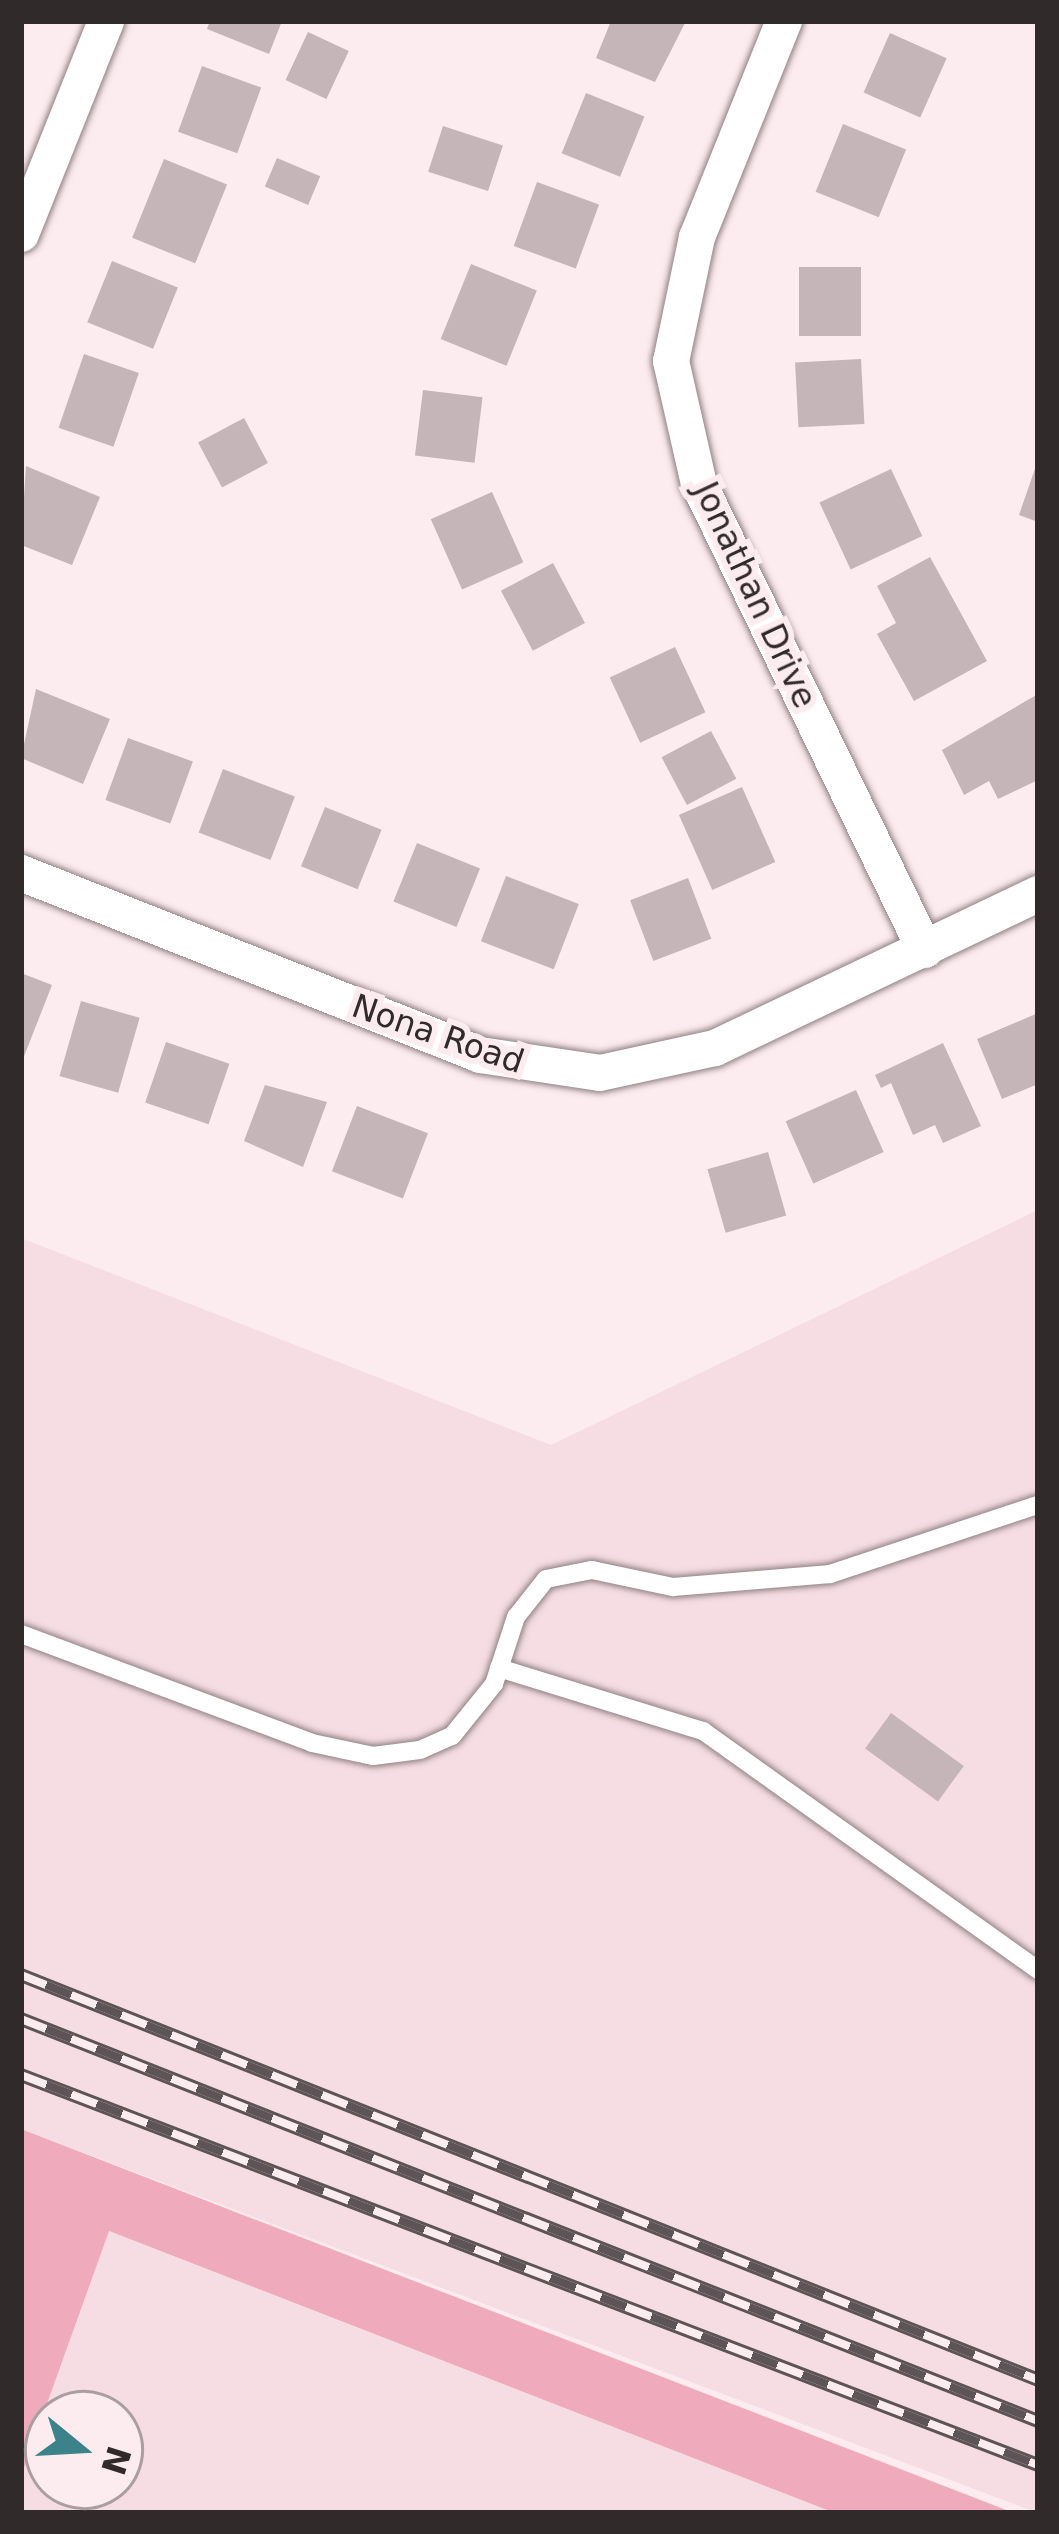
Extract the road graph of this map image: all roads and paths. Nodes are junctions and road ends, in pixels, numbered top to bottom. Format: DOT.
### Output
graph roads {
  1 [pos="106,21"];
  2 [pos="784,21"];
  3 [pos="21,234"];
  4 [pos="21,873"];
  5 [pos="1038,894"];
  6 [pos="926,950"];
  7 [pos="1038,1505"];
  8 [pos="21,1634"];
  9 [pos="499,1668"];
  10 [pos="1038,1970"];
  1 -- 3 [label="street"];
  2 -- 6 [label="street, Jonathan Drive"];
  4 -- 6 [label="street, Nona Road"];
  5 -- 6 [label="street, Nona Road"];
  7 -- 9 [label="lane"];
  8 -- 9 [label="lane"];
  9 -- 10 [label="lane"];
}
